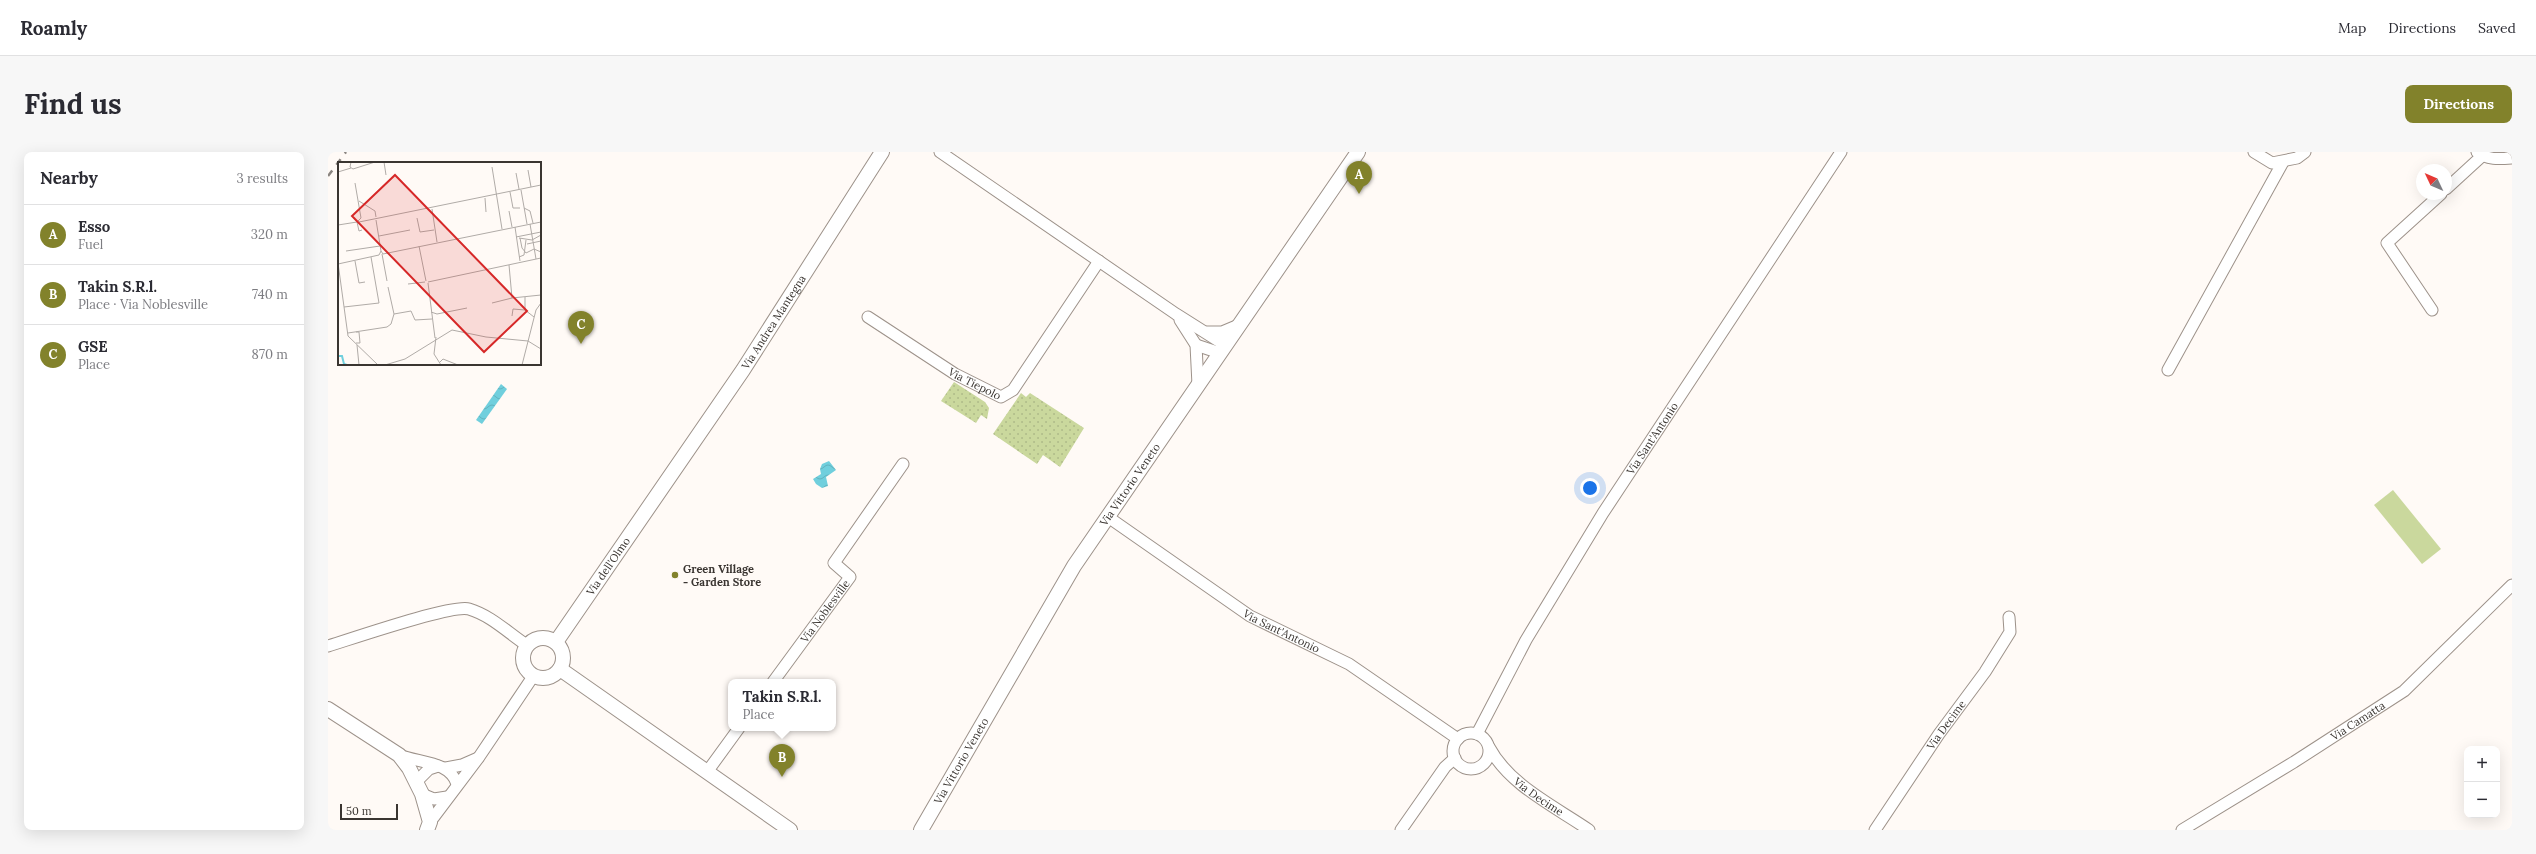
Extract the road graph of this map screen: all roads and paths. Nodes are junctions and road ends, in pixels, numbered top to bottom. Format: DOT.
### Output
graph roads {
  1 [pos="882,152"];
  2 [pos="940,152"];
  3 [pos="1358,152"];
  4 [pos="1841,152"];
  5 [pos="2254,152"];
  6 [pos="2305,152"];
  7 [pos="2479,154"];
  8 [pos="2512,158"];
  9 [pos="2284,162"];
  10 [pos="2452,183"];
  11 [pos="2434,200"];
  12 [pos="1099,261"];
  13 [pos="2432,310"];
  14 [pos="1176,314"];
  15 [pos="868,317"];
  16 [pos="1242,324"];
  17 [pos="1207,332"];
  18 [pos="1196,345"];
  19 [pos="1223,349"];
  20 [pos="2168,370"];
  21 [pos="1198,384"];
  22 [pos="903,464"];
  23 [pos="660,490"];
  24 [pos="1108,517"];
  25 [pos="2512,585"];
  26 [pos="2009,617"];
  27 [pos="556,642"];
  28 [pos="328,646"];
  29 [pos="528,646"];
  30 [pos="560,668"];
  31 [pos="534,675"];
  32 [pos="775,679"];
  33 [pos="328,709"];
  34 [pos="737,731"];
  35 [pos="1477,734"];
  36 [pos="1458,739"];
  37 [pos="1489,747"];
  38 [pos="400,756"];
  39 [pos="479,758"];
  40 [pos="1455,758"];
  41 [pos="442,767"];
  42 [pos="1478,767"];
  43 [pos="707,772"];
  44 [pos="1510,775"];
  45 [pos="457,784"];
  46 [pos="420,788"];
  47 [pos="448,797"];
  48 [pos="428,826"];
  49 [pos="790,830"];
  50 [pos="921,830"];
  51 [pos="1401,830"];
  52 [pos="1589,830"];
  53 [pos="1875,830"];
  54 [pos="2182,830"];
  1 -- 23 [label="main road, Via Andrea Mantegna"];
  2 -- 12 [label="street"];
  3 -- 16 [label="main road, Via Vittorio Veneto"];
  4 -- 35 [label="street, Via Sant'Antonio"];
  5 -- 9 [label="street"];
  6 -- 9 [label="street"];
  7 -- 8 [label="street"];
  7 -- 10 [label="street"];
  9 -- 20 [label="street"];
  11 -- 13 [label="street"];
  12 -- 14 [label="street"];
  12 -- 15 [label="street, Via Tiepolo"];
  14 -- 17 [label="street"];
  14 -- 18 [label="street"];
  16 -- 17 [label="street"];
  16 -- 19 [label="main road, Via Vittorio Veneto"];
  17 -- 19 [label="street"];
  18 -- 19 [label="street"];
  18 -- 21 [label="street"];
  19 -- 21 [label="main road, Via Vittorio Veneto"];
  21 -- 24 [label="main road, Via Vittorio Veneto"];
  22 -- 32 [label="street, Via Noblesville"];
  23 -- 27 [label="main road, Via dell'Olmo"];
  24 -- 36 [label="street, Via Sant'Antonio"];
  24 -- 50 [label="main road, Via Vittorio Veneto"];
  25 -- 54 [label="street, Via Camatta"];
  26 -- 53 [label="street, Via Decime"];
  27 -- 29 [label="main road"];
  27 -- 30 [label="main road"];
  28 -- 29 [label="street"];
  29 -- 31 [label="main road"];
  30 -- 31 [label="main road"];
  30 -- 43 [label="main road"];
  31 -- 39 [label="street"];
  33 -- 38 [label="main road"];
  34 -- 43 [label="street"];
  35 -- 36 [label="street"];
  35 -- 37 [label="street"];
  36 -- 40 [label="street"];
  37 -- 42 [label="street"];
  37 -- 44 [label="street, Via Decime"];
  38 -- 41 [label="street"];
  38 -- 46 [label="main road"];
  39 -- 41 [label="street"];
  39 -- 45 [label="street"];
  40 -- 42 [label="street"];
  40 -- 51 [label="street"];
  41 -- 45 [label="street"];
  41 -- 46 [label="street"];
  42 -- 44 [label="street, Via Decime"];
  43 -- 49 [label="main road"];
  44 -- 52 [label="street, Via Decime"];
  45 -- 47 [label="street"];
  46 -- 47 [label="street"];
  46 -- 48 [label="main road"];
  47 -- 48 [label="street"];
}
